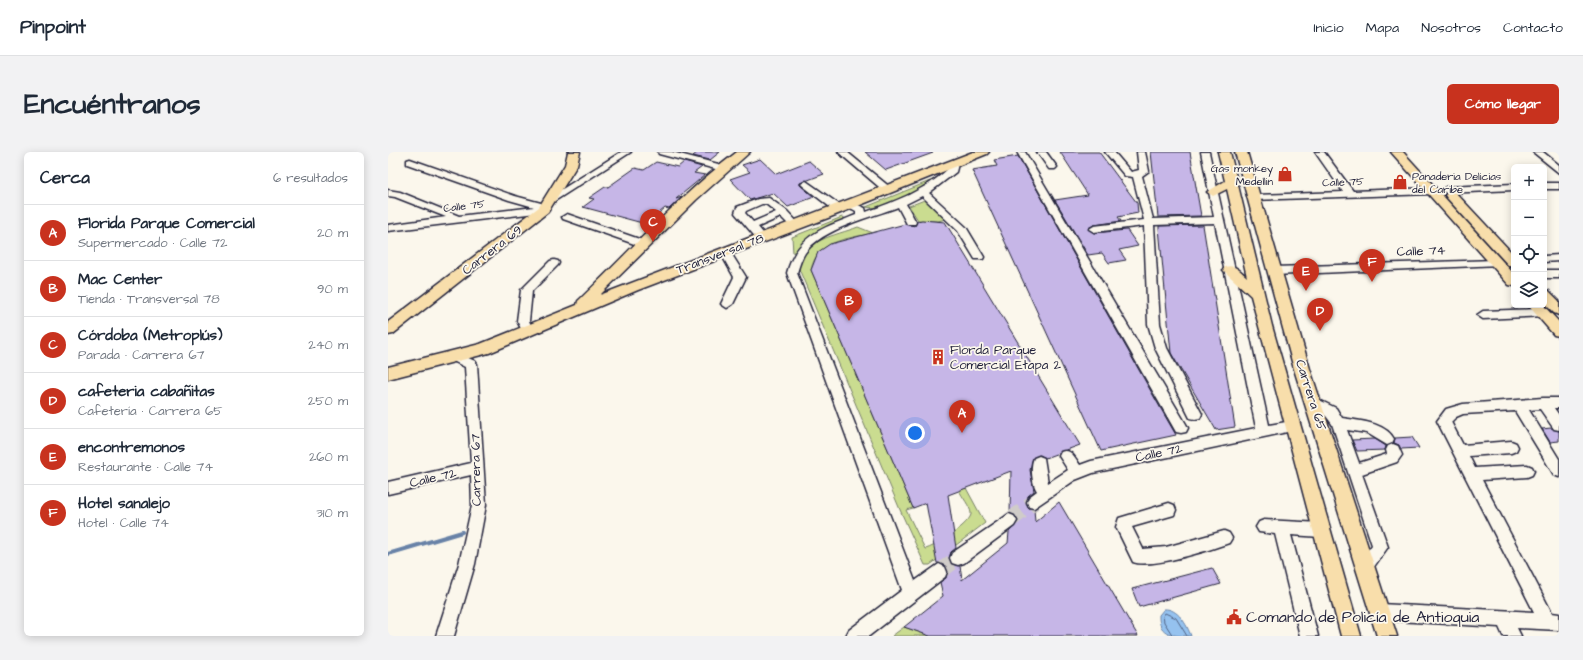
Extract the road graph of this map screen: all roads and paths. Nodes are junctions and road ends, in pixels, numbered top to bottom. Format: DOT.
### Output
graph roads {
  1 [pos="565,152"];
  2 [pos="574,152"];
  3 [pos="627,152"];
  4 [pos="662,152"];
  5 [pos="744,152"];
  6 [pos="842,152"];
  7 [pos="1021,152"];
  8 [pos="1042,152"];
  9 [pos="1109,152"];
  10 [pos="1141,152"];
  11 [pos="1205,152"];
  12 [pos="1224,152"];
  13 [pos="1242,152"];
  14 [pos="1319,152"];
  15 [pos="1397,152"];
  16 [pos="1410,152"];
  17 [pos="1537,152"];
  18 [pos="975,154"];
  19 [pos="410,162"];
  20 [pos="953,164"];
  21 [pos="1052,167"];
  22 [pos="723,168"];
  23 [pos="1559,170"];
  24 [pos="1137,175"];
  25 [pos="1231,182"];
  26 [pos="806,184"];
  27 [pos="1547,186"];
  28 [pos="1559,186"];
  29 [pos="1511,187"];
  30 [pos="888,190"];
  31 [pos="1446,190"];
  32 [pos="1432,191"];
  33 [pos="1213,192"];
  34 [pos="388,193"];
  35 [pos="924,193"];
  36 [pos="1350,194"];
  37 [pos="1254,198"];
  38 [pos="901,203"];
  39 [pos="541,206"];
  40 [pos="853,210"];
  41 [pos="782,213"];
  42 [pos="567,217"];
  43 [pos="457,218"];
  44 [pos="911,222"];
  45 [pos="1149,222"];
  46 [pos="1220,224"];
  47 [pos="400,226"];
  48 [pos="751,226"];
  49 [pos="796,226"];
  50 [pos="388,228"];
  51 [pos="1094,229"];
  52 [pos="388,234"];
  53 [pos="762,238"];
  54 [pos="644,244"];
  55 [pos="726,252"];
  56 [pos="979,257"];
  57 [pos="1559,258"];
  58 [pos="1511,259"];
  59 [pos="1547,259"];
  60 [pos="1496,262"];
  61 [pos="554,263"];
  62 [pos="617,270"];
  63 [pos="1230,270"];
  64 [pos="1274,271"];
  65 [pos="1547,274"];
  66 [pos="1559,274"];
  67 [pos="1511,279"];
  68 [pos="633,287"];
  69 [pos="1257,294"];
  70 [pos="1547,297"];
  71 [pos="727,304"];
  72 [pos="1539,309"];
  73 [pos="1559,310"];
  74 [pos="576,311"];
  75 [pos="1483,315"];
  76 [pos="388,320"];
  77 [pos="388,330"];
  78 [pos="528,331"];
  79 [pos="1559,331"];
  80 [pos="484,350"];
  81 [pos="457,358"];
  82 [pos="471,364"];
  83 [pos="388,373"];
  84 [pos="1313,402"];
  85 [pos="1559,403"];
  86 [pos="1518,404"];
  87 [pos="1543,404"];
  88 [pos="1195,414"];
  89 [pos="1338,423"];
  90 [pos="1559,425"];
  91 [pos="1292,426"];
  92 [pos="1181,428"];
  93 [pos="1264,432"];
  94 [pos="1511,447"];
  95 [pos="1553,449"];
  96 [pos="1460,451"];
  97 [pos="1066,456"];
  98 [pos="1039,462"];
  99 [pos="478,467"];
  100 [pos="1559,470"];
  101 [pos="1354,471"];
  102 [pos="1527,471"];
  103 [pos="1077,472"];
  104 [pos="1472,474"];
  105 [pos="388,488"];
  106 [pos="1048,492"];
  107 [pos="1362,495"];
  108 [pos="1034,502"];
  109 [pos="1169,510"];
  110 [pos="1009,520"];
  111 [pos="1350,520"];
  112 [pos="1264,527"];
  113 [pos="1281,528"];
  114 [pos="1322,530"];
  115 [pos="1224,538"];
  116 [pos="958,558"];
  117 [pos="1365,566"];
  118 [pos="938,572"];
  119 [pos="911,592"];
  120 [pos="1380,612"];
  121 [pos="1504,618"];
  122 [pos="1554,622"];
  123 [pos="445,636"];
  124 [pos="855,636"];
  125 [pos="1309,636"];
  126 [pos="1351,636"];
  127 [pos="1388,636"];
  128 [pos="1512,636"];
  1 -- 39 [label="main road, Carrera 69"];
  2 -- 39 [label="main road, Carrera 69"];
  3 -- 39 [label="street"];
  4 -- 22 [label="street"];
  5 -- 22 [label="main road"];
  6 -- 30 [label="street"];
  7 -- 92 [label="street"];
  8 -- 21 [label="street"];
  9 -- 24 [label="street"];
  10 -- 24 [label="street"];
  11 -- 33 [label="street"];
  12 -- 25 [label="main road, Carrera 65"];
  13 -- 37 [label="main road, Carrera 65"];
  14 -- 36 [label="street"];
  15 -- 32 [label="main road"];
  16 -- 31 [label="main road"];
  17 -- 23 [label="street"];
  18 -- 20 [label="main road, Transversal 78"];
  19 -- 39 [label="street"];
  20 -- 30 [label="main road, Transversal 78"];
  20 -- 35 [label="street"];
  22 -- 54 [label="main road"];
  24 -- 45 [label="street"];
  25 -- 33 [label="main road"];
  25 -- 69 [label="main road, Carrera 65"];
  26 -- 40 [label="street"];
  27 -- 28 [label="street"];
  29 -- 31 [label="street"];
  30 -- 40 [label="main road, Transversal 78"];
  31 -- 58 [label="main road"];
  32 -- 36 [label="street, Calle 75"];
  32 -- 60 [label="main road"];
  33 -- 46 [label="street"];
  34 -- 43 [label="street"];
  35 -- 38 [label="street"];
  35 -- 56 [label="street"];
  36 -- 37 [label="street, Calle 75"];
  37 -- 64 [label="main road, Carrera 65"];
  38 -- 40 [label="street"];
  38 -- 44 [label="street"];
  39 -- 43 [label="street, Calle 75"];
  39 -- 76 [label="main road, Carrera 69"];
  39 -- 77 [label="main road, Carrera 69"];
  40 -- 49 [label="main road, Transversal 78"];
  40 -- 119 [label="street"];
  41 -- 48 [label="street"];
  41 -- 48 [label="street"];
  41 -- 49 [label="street"];
  42 -- 54 [label="street"];
  43 -- 47 [label="street, Calle 75"];
  45 -- 46 [label="street"];
  45 -- 51 [label="street"];
  45 -- 88 [label="street"];
  46 -- 63 [label="street"];
  47 -- 50 [label="street, Calle 75"];
  47 -- 52 [label="street"];
  48 -- 53 [label="street"];
  49 -- 53 [label="main road, Transversal 78"];
  53 -- 55 [label="main road, Transversal 78"];
  54 -- 62 [label="main road"];
  55 -- 68 [label="main road, Transversal 78"];
  55 -- 71 [label="street"];
  57 -- 59 [label="street"];
  60 -- 64 [label="street, Calle 74"];
  60 -- 67 [label="main road"];
  61 -- 78 [label="street"];
  62 -- 68 [label="main road"];
  62 -- 74 [label="main road"];
  63 -- 69 [label="main road"];
  63 -- 93 [label="street"];
  64 -- 84 [label="main road, Carrera 65"];
  65 -- 66 [label="street"];
  68 -- 74 [label="main road, Transversal 78"];
  69 -- 91 [label="main road, Carrera 65"];
  70 -- 73 [label="main road"];
  72 -- 75 [label="street"];
  72 -- 79 [label="main road"];
  74 -- 78 [label="main road, Transversal 78"];
  78 -- 80 [label="main road, Transversal 78"];
  80 -- 81 [label="main road, Transversal 78"];
  80 -- 82 [label="street"];
  81 -- 82 [label="street"];
  81 -- 83 [label="main road, Transversal 78"];
  82 -- 99 [label="street, Carrera 67"];
  84 -- 89 [label="street"];
  84 -- 111 [label="main road, Carrera 65"];
  85 -- 87 [label="street"];
  86 -- 87 [label="street"];
  86 -- 95 [label="street"];
  86 -- 96 [label="street"];
  87 -- 90 [label="street"];
  89 -- 101 [label="street"];
  89 -- 101 [label="street"];
  91 -- 93 [label="street, Calle 72"];
  91 -- 114 [label="main road, Carrera 65"];
  93 -- 103 [label="street, Calle 72"];
  94 -- 96 [label="street"];
  95 -- 100 [label="street"];
  96 -- 104 [label="street"];
  97 -- 103 [label="street"];
  98 -- 106 [label="street"];
  99 -- 105 [label="street, Calle 72"];
  99 -- 123 [label="street, Carrera 67"];
  101 -- 107 [label="street"];
  102 -- 104 [label="street"];
  103 -- 106 [label="street, Calle 72"];
  104 -- 122 [label="street"];
  106 -- 108 [label="street, Calle 72"];
  107 -- 111 [label="street"];
  107 -- 117 [label="street"];
  109 -- 115 [label="street"];
  110 -- 116 [label="street"];
  111 -- 117 [label="main road, Carrera 65"];
  112 -- 113 [label="street"];
  113 -- 114 [label="street"];
  113 -- 125 [label="street"];
  114 -- 126 [label="main road, Carrera 65"];
  117 -- 120 [label="main road, Carrera 65"];
  118 -- 119 [label="street"];
  119 -- 124 [label="street"];
  120 -- 121 [label="street"];
  120 -- 127 [label="main road, Carrera 65"];
  121 -- 122 [label="street"];
  121 -- 128 [label="street"];
}
